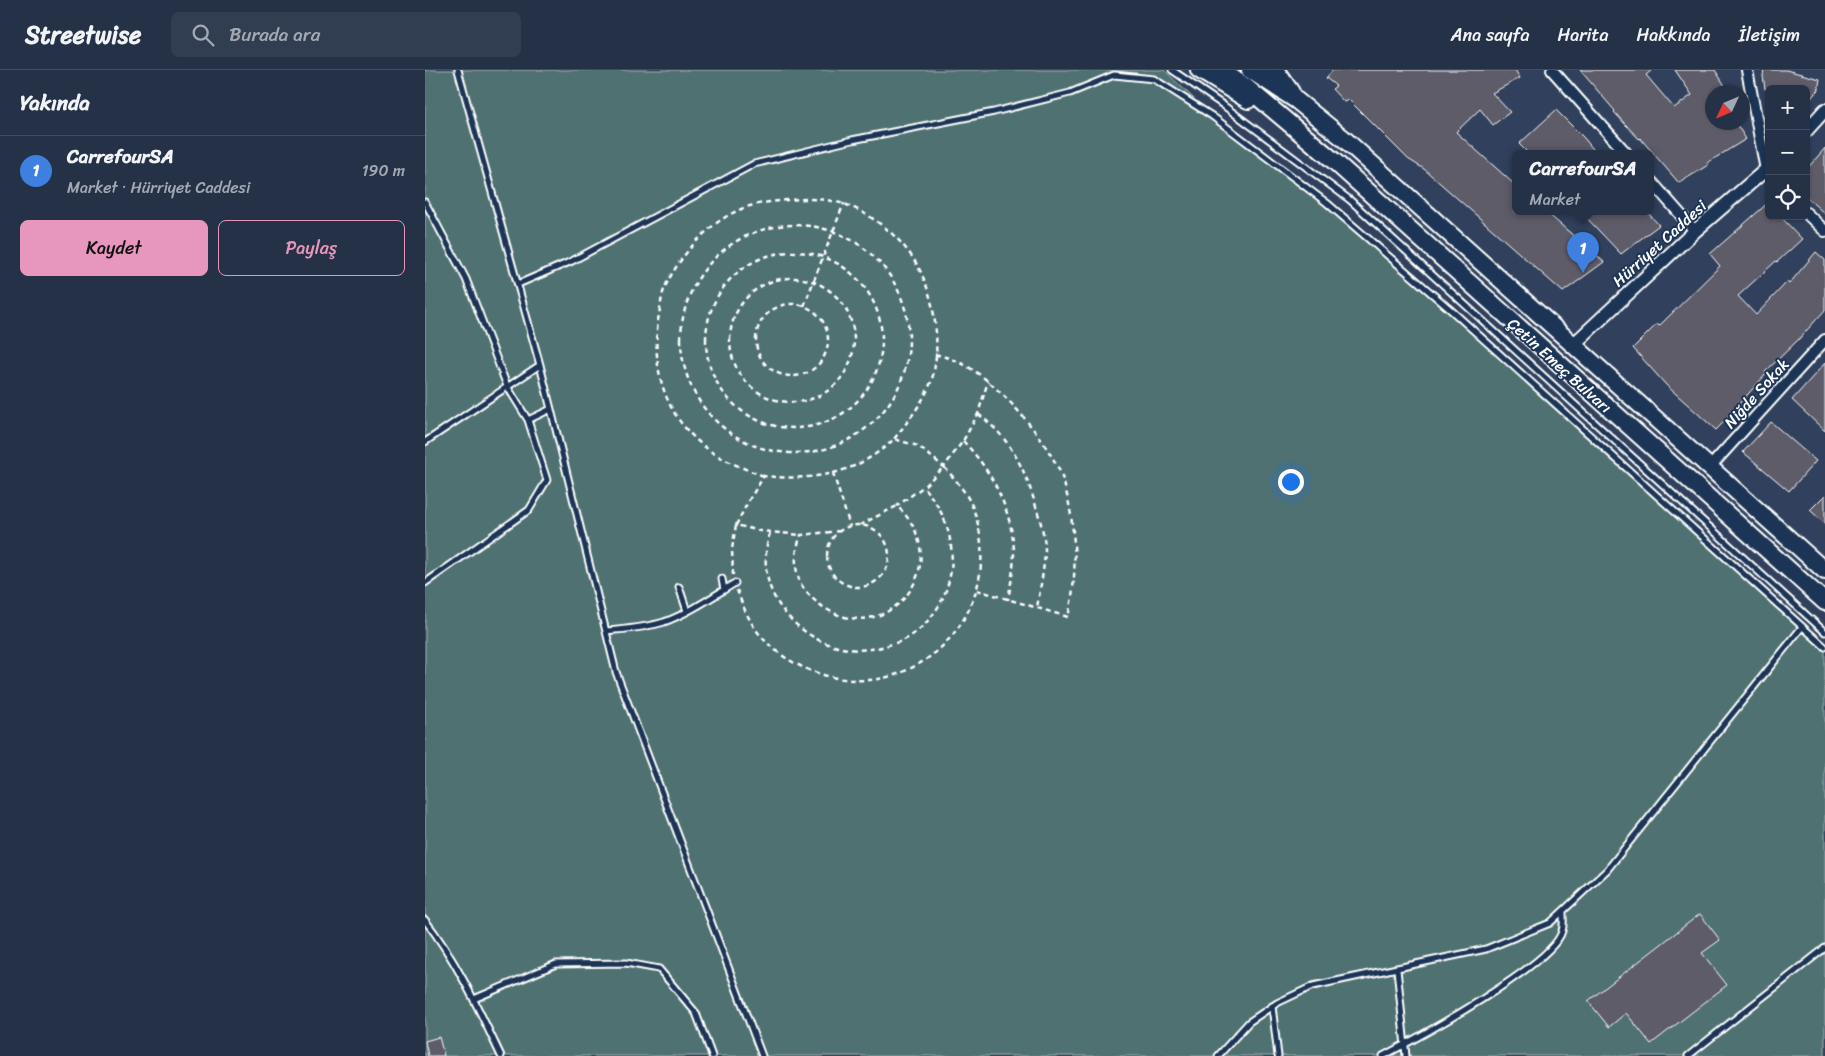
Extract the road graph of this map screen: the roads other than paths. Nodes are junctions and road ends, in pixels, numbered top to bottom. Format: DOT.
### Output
graph roads {
  1 [pos="458,70"];
  2 [pos="1109,70"];
  3 [pos="1172,70"];
  4 [pos="1199,70"];
  5 [pos="1221,70"];
  6 [pos="1251,70"];
  7 [pos="1552,70"];
  8 [pos="1747,70"];
  9 [pos="1278,72"];
  10 [pos="1114,75"];
  11 [pos="1297,100"];
  12 [pos="1825,110"];
  13 [pos="1295,128"];
  14 [pos="1807,130"];
  15 [pos="1623,150"];
  16 [pos="1765,157"];
  17 [pos="1765,173"];
  18 [pos="1654,184"];
  19 [pos="425,202"];
  20 [pos="1810,218"];
  21 [pos="1695,231"];
  22 [pos="1825,231"];
  23 [pos="518,284"];
  24 [pos="1825,340"];
  25 [pos="1574,344"];
  26 [pos="540,365"];
  27 [pos="507,386"];
  28 [pos="551,409"];
  29 [pos="529,420"];
  30 [pos="425,442"];
  31 [pos="1710,467"];
  32 [pos="1825,571"];
  33 [pos="722,579"];
  34 [pos="425,583"];
  35 [pos="735,583"];
  36 [pos="679,587"];
  37 [pos="724,590"];
  38 [pos="1824,600"];
  39 [pos="687,611"];
  40 [pos="1802,626"];
  41 [pos="606,631"];
  42 [pos="1825,632"];
  43 [pos="1825,647"];
  44 [pos="1563,911"];
  45 [pos="425,920"];
  46 [pos="1825,948"];
  47 [pos="1397,969"];
  48 [pos="474,999"];
  49 [pos="1272,1006"];
  50 [pos="1405,1045"];
  51 [pos="501,1056"];
  52 [pos="712,1056"];
  53 [pos="762,1056"];
  54 [pos="1217,1056"];
  55 [pos="1278,1056"];
  56 [pos="1383,1056"];
  57 [pos="1406,1056"];
  58 [pos="1688,1056"];
  1 -- 23 [label="lane"];
  2 -- 10 [label="lane"];
  3 -- 42 [label="lane"];
  4 -- 13 [label="main road, Çetin Emeç Bulvarı"];
  5 -- 13 [label="main road, Çetin Emeç Bulvarı"];
  6 -- 11 [label="main road, Çetin Emeç Bulvarı"];
  7 -- 15 [label="street"];
  8 -- 16 [label="street"];
  9 -- 11 [label="main road, Çetin Emeç Bulvarı"];
  10 -- 23 [label="lane"];
  10 -- 40 [label="lane"];
  11 -- 25 [label="main road, Çetin Emeç Bulvarı"];
  12 -- 14 [label="street"];
  13 -- 38 [label="main road, Çetin Emeç Bulvarı"];
  17 -- 21 [label="street, Hürriyet Caddesi"];
  18 -- 21 [label="street"];
  19 -- 27 [label="lane"];
  20 -- 22 [label="street"];
  21 -- 25 [label="street, Hürriyet Caddesi"];
  23 -- 26 [label="lane"];
  24 -- 31 [label="street, Niğde Sokak"];
  25 -- 31 [label="main road, Çetin Emeç Bulvarı"];
  26 -- 27 [label="lane"];
  26 -- 28 [label="lane"];
  27 -- 29 [label="lane"];
  27 -- 30 [label="lane"];
  28 -- 29 [label="lane"];
  28 -- 41 [label="lane"];
  29 -- 34 [label="lane"];
  31 -- 32 [label="main road, Çetin Emeç Bulvarı"];
  33 -- 37 [label="lane"];
  35 -- 37 [label="lane"];
  36 -- 39 [label="lane"];
  37 -- 39 [label="lane"];
  39 -- 41 [label="lane"];
  40 -- 43 [label="lane"];
  40 -- 44 [label="lane"];
  41 -- 53 [label="lane"];
  44 -- 47 [label="lane"];
  44 -- 50 [label="lane"];
  45 -- 48 [label="lane"];
  46 -- 58 [label="lane"];
  47 -- 49 [label="lane"];
  47 -- 50 [label="lane"];
  48 -- 51 [label="lane"];
  48 -- 52 [label="lane"];
  49 -- 54 [label="lane"];
  49 -- 55 [label="lane"];
  50 -- 56 [label="lane"];
  50 -- 57 [label="lane"];
}
